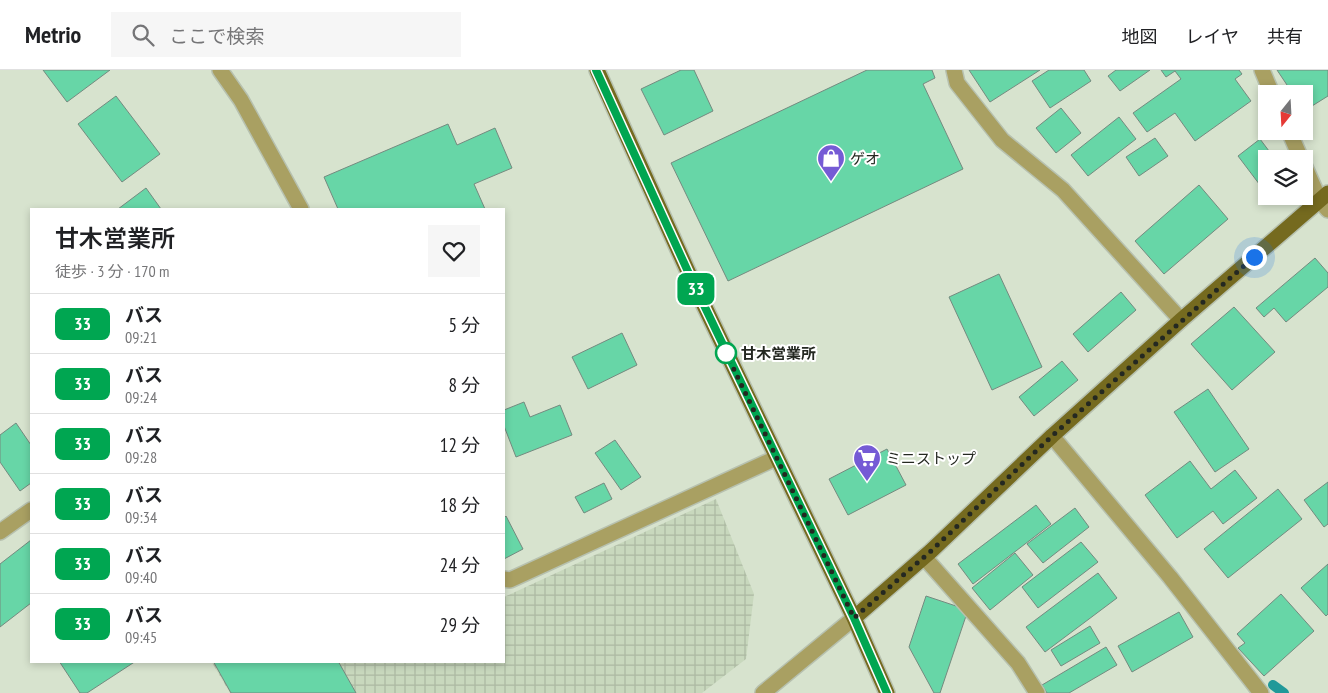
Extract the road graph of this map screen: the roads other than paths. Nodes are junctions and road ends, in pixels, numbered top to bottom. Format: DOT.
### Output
graph roads {
  1 [pos="220,70"];
  2 [pos="596,70"];
  3 [pos="954,70"];
  4 [pos="1262,70"];
  5 [pos="1268,85"];
  6 [pos="1313,180"];
  7 [pos="1325,201"];
  8 [pos="300,208"];
  9 [pos="1181,320"];
  10 [pos="1052,436"];
  11 [pos="776,458"];
  12 [pos="30,511"];
  13 [pos="0,532"];
  14 [pos="924,557"];
  15 [pos="505,579"];
  16 [pos="854,618"];
  17 [pos="1257,692"];
  18 [pos="763,693"];
  19 [pos="887,693"];
  20 [pos="1037,693"];
  1 -- 8 [label="street"];
  2 -- 11 [label="main road"];
  3 -- 9 [label="street"];
  4 -- 5 [label="street"];
  6 -- 7 [label="street"];
  7 -- 9 [label="main road"];
  9 -- 10 [label="main road"];
  10 -- 14 [label="main road"];
  10 -- 17 [label="street"];
  11 -- 15 [label="street"];
  11 -- 16 [label="main road"];
  12 -- 13 [label="street"];
  14 -- 16 [label="main road"];
  14 -- 20 [label="street"];
  16 -- 18 [label="street"];
  16 -- 19 [label="main road"];
}
